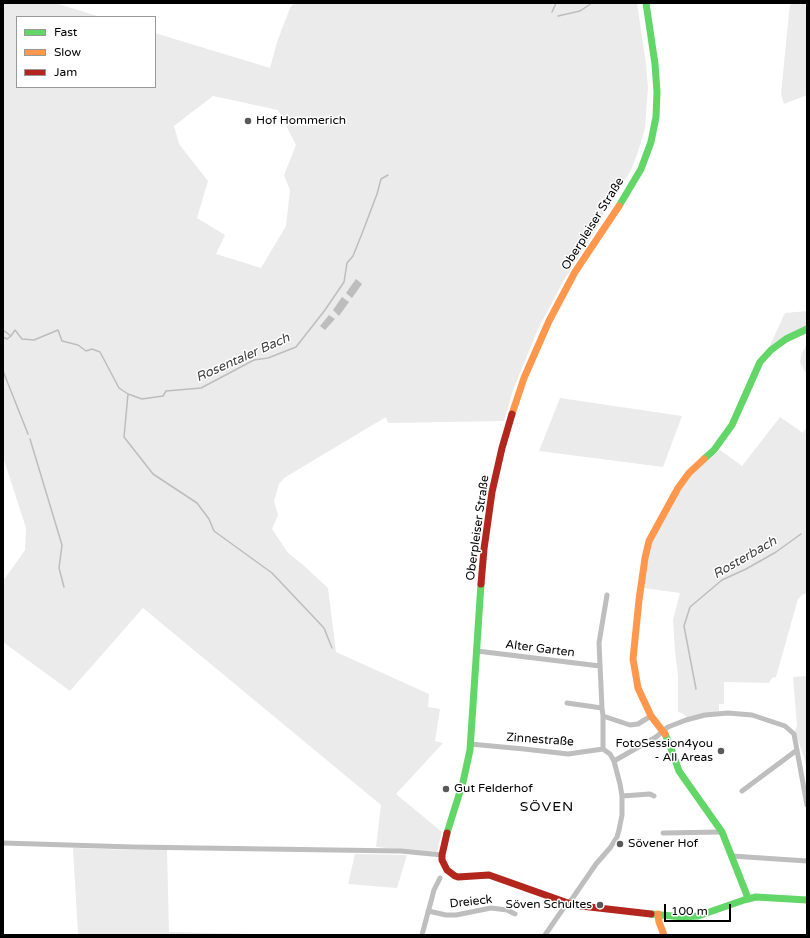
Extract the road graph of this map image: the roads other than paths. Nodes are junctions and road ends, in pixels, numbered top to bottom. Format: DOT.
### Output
graph roads {
  1 [pos="646,3"];
  2 [pos="807,329"];
  3 [pos="607,595"];
  4 [pos="477,651"];
  5 [pos="600,666"];
  6 [pos="566,703"];
  7 [pos="602,708"];
  8 [pos="603,716"];
  9 [pos="650,716"];
  10 [pos="663,731"];
  11 [pos="470,744"];
  12 [pos="603,749"];
  13 [pos="797,750"];
  14 [pos="614,761"];
  15 [pos="742,791"];
  16 [pos="622,796"];
  17 [pos="654,796"];
  18 [pos="807,804"];
  19 [pos="722,832"];
  20 [pos="663,833"];
  21 [pos="3,843"];
  22 [pos="442,855"];
  23 [pos="732,856"];
  24 [pos="807,861"];
  25 [pos="440,878"];
  26 [pos="748,898"];
  27 [pos="807,900"];
  28 [pos="568,903"];
  29 [pos="428,911"];
  30 [pos="515,914"];
  31 [pos="658,914"];
  32 [pos="422,935"];
  33 [pos="545,935"];
  34 [pos="664,935"];
  1 -- 4 [label="main road, Oberpleiser Straße"];
  2 -- 9 [label="main road"];
  3 -- 5 [label="street"];
  4 -- 5 [label="street, Alter Garten"];
  4 -- 11 [label="main road, Oberpleiser Straße"];
  5 -- 7 [label="street"];
  6 -- 7 [label="street"];
  7 -- 8 [label="street"];
  8 -- 9 [label="street"];
  8 -- 12 [label="street"];
  9 -- 10 [label="main road"];
  10 -- 13 [label="street"];
  10 -- 14 [label="street"];
  10 -- 19 [label="main road"];
  11 -- 12 [label="street, Zinnestraße"];
  11 -- 22 [label="main road, Oberpleiser Straße"];
  12 -- 14 [label="street"];
  13 -- 15 [label="street"];
  13 -- 18 [label="street"];
  14 -- 16 [label="street"];
  16 -- 17 [label="street"];
  16 -- 28 [label="street"];
  19 -- 20 [label="street"];
  19 -- 23 [label="main road"];
  21 -- 22 [label="street"];
  22 -- 28 [label="main road"];
  23 -- 24 [label="street"];
  23 -- 26 [label="main road"];
  25 -- 29 [label="street"];
  26 -- 27 [label="main road"];
  26 -- 31 [label="main road"];
  28 -- 31 [label="main road"];
  28 -- 33 [label="street"];
  29 -- 30 [label="street, Dreieck"];
  29 -- 32 [label="street"];
  31 -- 34 [label="main road"];
}
